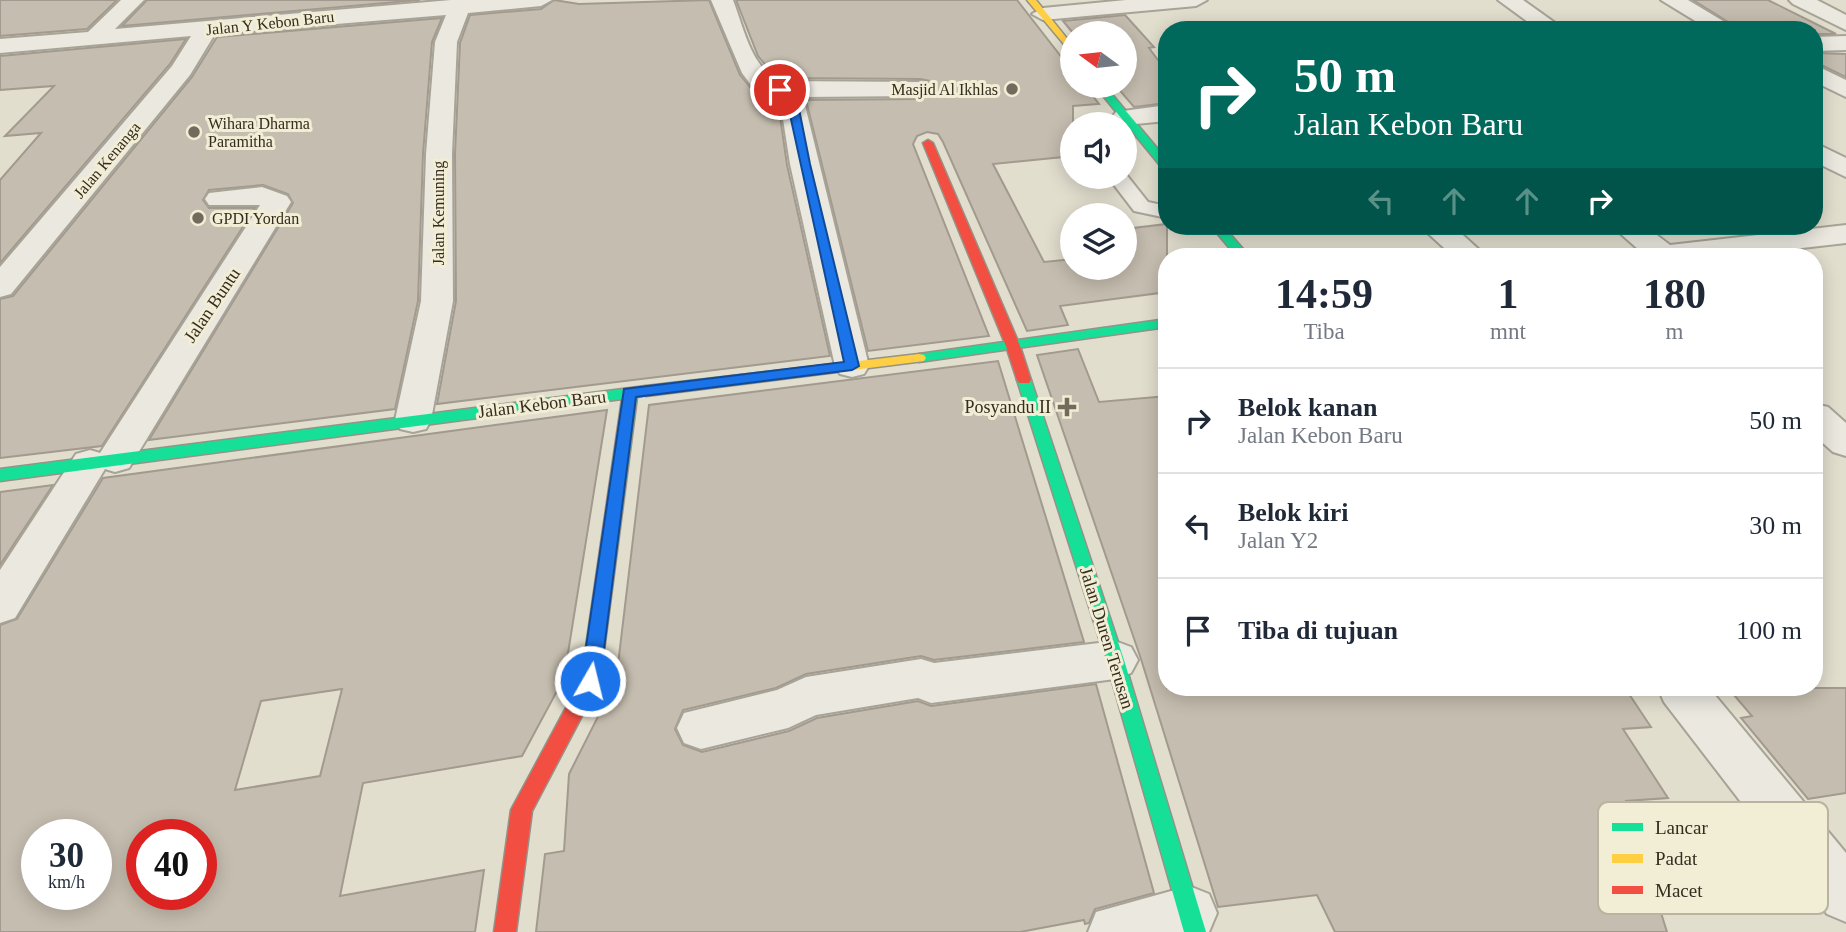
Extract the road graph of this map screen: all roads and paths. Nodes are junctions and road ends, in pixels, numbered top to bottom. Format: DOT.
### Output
graph roads {
  1 [pos="133,0"];
  2 [pos="309,0"];
  3 [pos="541,0"];
  4 [pos="722,0"];
  5 [pos="1196,0"];
  6 [pos="1509,0"];
  7 [pos="1672,0"];
  8 [pos="1800,0"];
  9 [pos="461,3"];
  10 [pos="1037,7"];
  11 [pos="296,19"];
  12 [pos="1540,21"];
  13 [pos="1710,21"];
  14 [pos="1846,23"];
  15 [pos="207,29"];
  16 [pos="1060,36"];
  17 [pos="94,38"];
  18 [pos="1846,43"];
  19 [pos="1823,44"];
  20 [pos="5,57"];
  21 [pos="1823,77"];
  22 [pos="920,89"];
  23 [pos="780,90"];
  24 [pos="1846,90"];
  25 [pos="1110,98"];
  26 [pos="1121,112"];
  27 [pos="1158,114"];
  28 [pos="1137,116"];
  29 [pos="1137,131"];
  30 [pos="928,143"];
  31 [pos="1158,156"];
  32 [pos="1823,156"];
  33 [pos="1846,169"];
  34 [pos="1127,189"];
  35 [pos="219,199"];
  36 [pos="1158,210"];
  37 [pos="1846,234"];
  38 [pos="1446,235"];
  39 [pos="1636,235"];
  40 [pos="1461,248"];
  41 [pos="1649,248"];
  42 [pos="1725,248"];
  43 [pos="0,287"];
  44 [pos="1158,324"];
  45 [pos="1013,346"];
  46 [pos="852,366"];
  47 [pos="629,393"];
  48 [pos="413,420"];
  49 [pos="1823,423"];
  50 [pos="1846,443"];
  51 [pos="103,461"];
  52 [pos="0,475"];
  53 [pos="0,606"];
  54 [pos="1115,660"];
  55 [pos="1687,696"];
  56 [pos="701,728"];
  57 [pos="1772,802"];
  58 [pos="1828,872"];
  59 [pos="1846,895"];
  60 [pos="1192,923"];
  61 [pos="505,932"];
  62 [pos="1116,932"];
  1 -- 17 [label="street"];
  2 -- 11 [label="street"];
  3 -- 9 [label="street, Jalan Y Kebon Baru"];
  4 -- 23 [label="street"];
  5 -- 10 [label="street"];
  6 -- 12 [label="street"];
  7 -- 13 [label="street"];
  8 -- 14 [label="street"];
  9 -- 11 [label="street, Jalan Y Kebon Baru"];
  9 -- 48 [label="street, Jalan Kemuning"];
  10 -- 16 [label="street"];
  11 -- 15 [label="street, Jalan Y Kebon Baru"];
  15 -- 17 [label="street, Jalan Y Kebon Baru"];
  15 -- 43 [label="street, Jalan Kenanga"];
  17 -- 20 [label="street, Jalan Y Kebon Baru"];
  18 -- 19 [label="street"];
  21 -- 24 [label="street"];
  22 -- 23 [label="street"];
  23 -- 46 [label="street"];
  25 -- 26 [label="street"];
  27 -- 28 [label="street"];
  29 -- 31 [label="street"];
  30 -- 45 [label="street, Jalan Duren Terusan"];
  32 -- 33 [label="street"];
  34 -- 36 [label="lane"];
  35 -- 51 [label="street, Jalan Buntu"];
  37 -- 42 [label="street"];
  38 -- 40 [label="street"];
  39 -- 41 [label="street"];
  44 -- 45 [label="street, Jalan Kebon Baru"];
  45 -- 46 [label="street, Jalan Kebon Baru"];
  45 -- 54 [label="street, Jalan Duren Terusan"];
  46 -- 47 [label="street, Jalan Kebon Baru"];
  47 -- 48 [label="street, Jalan Kebon Baru"];
  47 -- 61 [label="street"];
  48 -- 51 [label="street, Jalan Kebon Baru"];
  49 -- 50 [label="street"];
  51 -- 52 [label="street, Jalan Kebon Baru"];
  51 -- 53 [label="street"];
  54 -- 56 [label="street"];
  54 -- 60 [label="street, Jalan Duren Terusan"];
  55 -- 57 [label="street"];
  58 -- 59 [label="street"];
  60 -- 62 [label="street"];
}
